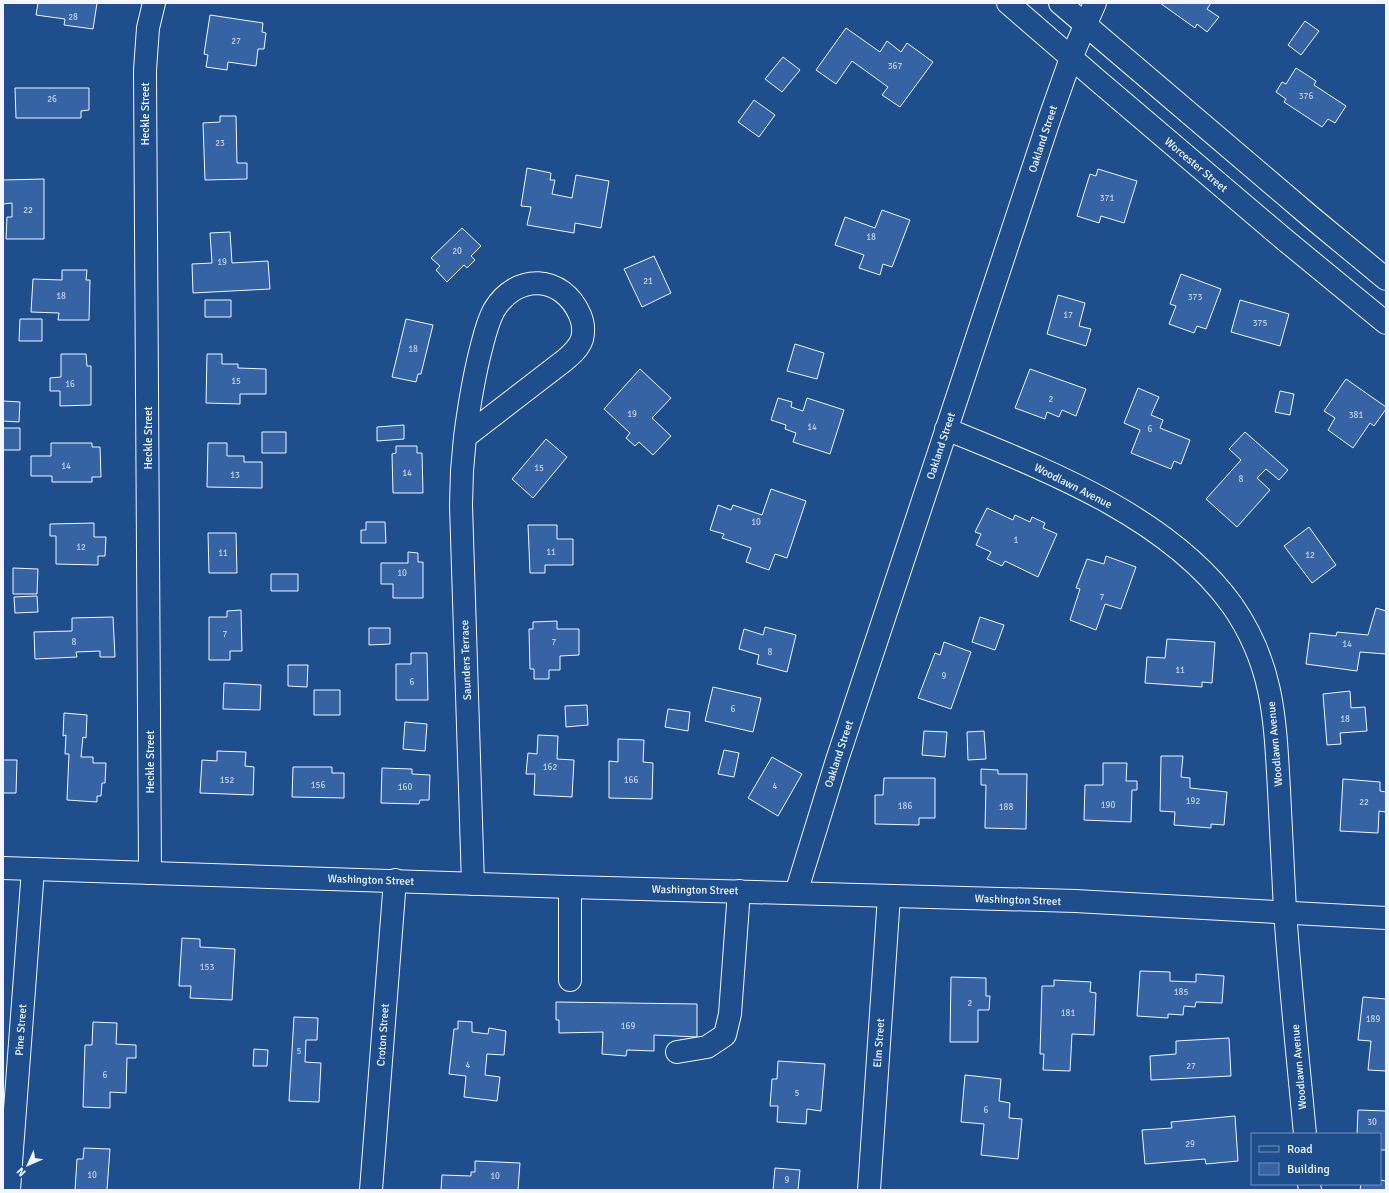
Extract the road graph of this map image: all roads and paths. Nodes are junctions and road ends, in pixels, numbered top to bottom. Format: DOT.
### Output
graph roads {
  1 [pos="154,3"];
  2 [pos="1060,3"];
  3 [pos="1095,3"];
  4 [pos="1010,5"];
  5 [pos="1085,25"];
  6 [pos="1071,58"];
  7 [pos="1386,279"];
  8 [pos="1386,323"];
  9 [pos="946,429"];
  10 [pos="465,437"];
  11 [pos="3,868"];
  12 [pos="33,869"];
  13 [pos="150,873"];
  14 [pos="394,880"];
  15 [pos="473,884"];
  16 [pos="570,887"];
  17 [pos="739,891"];
  18 [pos="796,893"];
  19 [pos="888,896"];
  20 [pos="1286,912"];
  21 [pos="1386,918"];
  22 [pos="570,980"];
  23 [pos="677,1052"];
  24 [pos="1305,1133"];
  25 [pos="9,1190"];
  26 [pos="371,1190"];
  27 [pos="869,1190"];
  1 -- 13 [label="main road, Heckle Street"];
  2 -- 5 [label="main road"];
  3 -- 5 [label="main road, Oakland Street"];
  4 -- 6 [label="main road, Worcester Street"];
  5 -- 6 [label="main road, Oakland Street"];
  5 -- 7 [label="main road"];
  6 -- 8 [label="main road, Worcester Street"];
  6 -- 9 [label="main road, Oakland Street"];
  9 -- 18 [label="main road, Oakland Street"];
  9 -- 20 [label="main road, Woodlawn Avenue"];
  10 -- 10 [label="main road, Saunders Terrace"];
  10 -- 15 [label="main road, Saunders Terrace"];
  11 -- 12 [label="main road, Washington Street"];
  12 -- 13 [label="main road, Washington Street"];
  12 -- 25 [label="main road, Pine Street"];
  13 -- 14 [label="main road, Washington Street"];
  14 -- 15 [label="main road, Washington Street"];
  14 -- 26 [label="main road, Croton Street"];
  15 -- 16 [label="main road, Washington Street"];
  16 -- 17 [label="main road, Washington Street"];
  16 -- 22 [label="main road"];
  17 -- 18 [label="main road, Washington Street"];
  17 -- 23 [label="main road"];
  18 -- 19 [label="main road, Washington Street"];
  19 -- 20 [label="main road, Washington Street"];
  19 -- 27 [label="main road, Elm Street"];
  20 -- 21 [label="main road, Washington Street"];
  20 -- 24 [label="main road, Woodlawn Avenue"];
}
